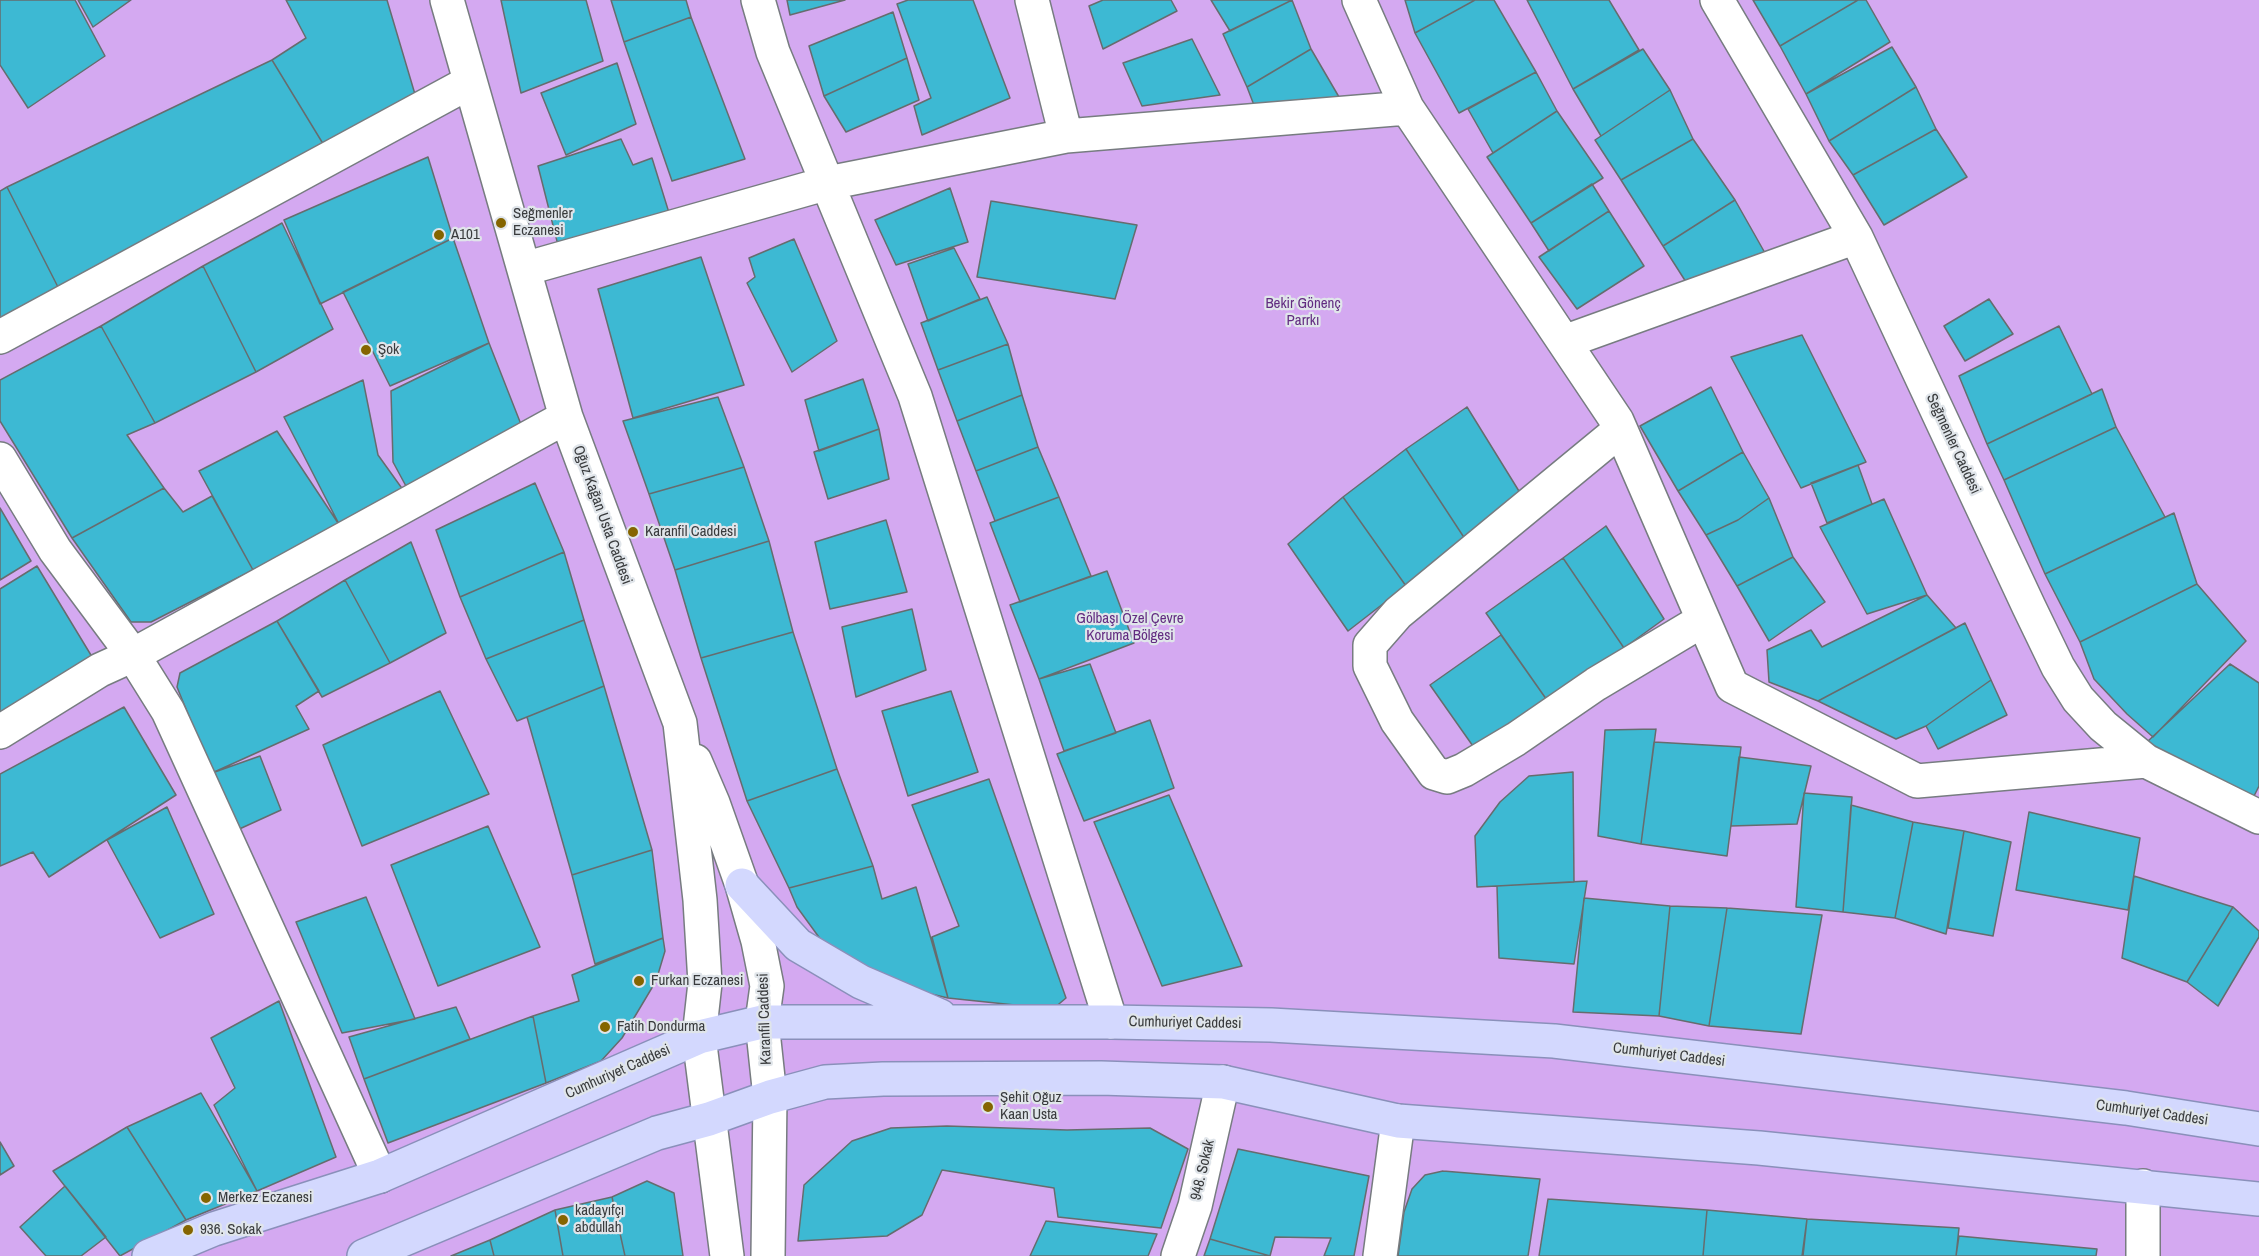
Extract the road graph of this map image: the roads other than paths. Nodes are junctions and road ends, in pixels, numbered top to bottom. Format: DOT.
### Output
graph roads {
  1 [pos="447,0"];
  2 [pos="758,0"];
  3 [pos="1032,0"];
  4 [pos="1359,0"];
  5 [pos="1717,0"];
  6 [pos="470,82"];
  7 [pos="1407,108"];
  8 [pos="1066,136"];
  9 [pos="828,183"];
  10 [pos="1856,237"];
  11 [pos="524,269"];
  12 [pos="0,337"];
  13 [pos="1564,342"];
  14 [pos="566,417"];
  15 [pos="1620,430"];
  16 [pos="0,459"];
  17 [pos="1703,620"];
  18 [pos="133,655"];
  19 [pos="680,723"];
  20 [pos="0,732"];
  21 [pos="2146,761"];
  22 [pos="2259,817"];
  23 [pos="742,885"];
  24 [pos="952,1021"];
  25 [pos="762,1022"];
  26 [pos="1111,1022"];
  27 [pos="699,1037"];
  28 [pos="1223,1082"];
  29 [pos="770,1097"];
  30 [pos="709,1119"];
  31 [pos="1398,1121"];
  32 [pos="2259,1129"];
  33 [pos="380,1176"];
  34 [pos="2143,1186"];
  35 [pos="2259,1199"];
  36 [pos="149,1256"];
  37 [pos="364,1256"];
  38 [pos="728,1256"];
  39 [pos="768,1256"];
  40 [pos="1178,1256"];
  41 [pos="1380,1256"];
  42 [pos="2143,1256"];
  1 -- 6 [label="street, Oğuz Kağan Usta Caddesi"];
  2 -- 9 [label="street"];
  3 -- 8 [label="street"];
  4 -- 7 [label="street"];
  5 -- 10 [label="street, Seğmenler Caddesi"];
  6 -- 11 [label="street, Oğuz Kağan Usta Caddesi"];
  6 -- 12 [label="street"];
  7 -- 8 [label="street"];
  7 -- 13 [label="street"];
  8 -- 9 [label="street"];
  9 -- 11 [label="street"];
  9 -- 26 [label="street"];
  10 -- 13 [label="street"];
  10 -- 21 [label="street, Seğmenler Caddesi"];
  11 -- 14 [label="street, Oğuz Kağan Usta Caddesi"];
  13 -- 15 [label="street"];
  14 -- 18 [label="street"];
  14 -- 19 [label="street, Oğuz Kağan Usta Caddesi"];
  15 -- 17 [label="street"];
  15 -- 17 [label="street"];
  16 -- 18 [label="street"];
  17 -- 21 [label="street"];
  18 -- 20 [label="street"];
  18 -- 33 [label="street"];
  19 -- 23 [label="street, Karanfil Caddesi"];
  19 -- 27 [label="street, Oğuz Kağan Usta Caddesi"];
  21 -- 22 [label="street, Seğmenler Caddesi"];
  23 -- 24 [label="main road"];
  23 -- 25 [label="street, Karanfil Caddesi"];
  24 -- 25 [label="main road, Cumhuriyet Caddesi"];
  24 -- 26 [label="main road, Cumhuriyet Caddesi"];
  25 -- 27 [label="main road, Cumhuriyet Caddesi"];
  25 -- 29 [label="street, Karanfil Caddesi"];
  26 -- 32 [label="main road, Cumhuriyet Caddesi"];
  27 -- 30 [label="street"];
  27 -- 33 [label="main road, Cumhuriyet Caddesi"];
  28 -- 29 [label="main road"];
  28 -- 31 [label="main road"];
  28 -- 40 [label="street, 948. Sokak"];
  29 -- 30 [label="main road"];
  29 -- 39 [label="street, Karanfil Caddesi"];
  30 -- 37 [label="main road"];
  30 -- 38 [label="street"];
  31 -- 34 [label="main road"];
  31 -- 41 [label="street"];
  33 -- 36 [label="main road, Cumhuriyet Caddesi"];
  34 -- 35 [label="main road"];
  34 -- 42 [label="street"];
}
